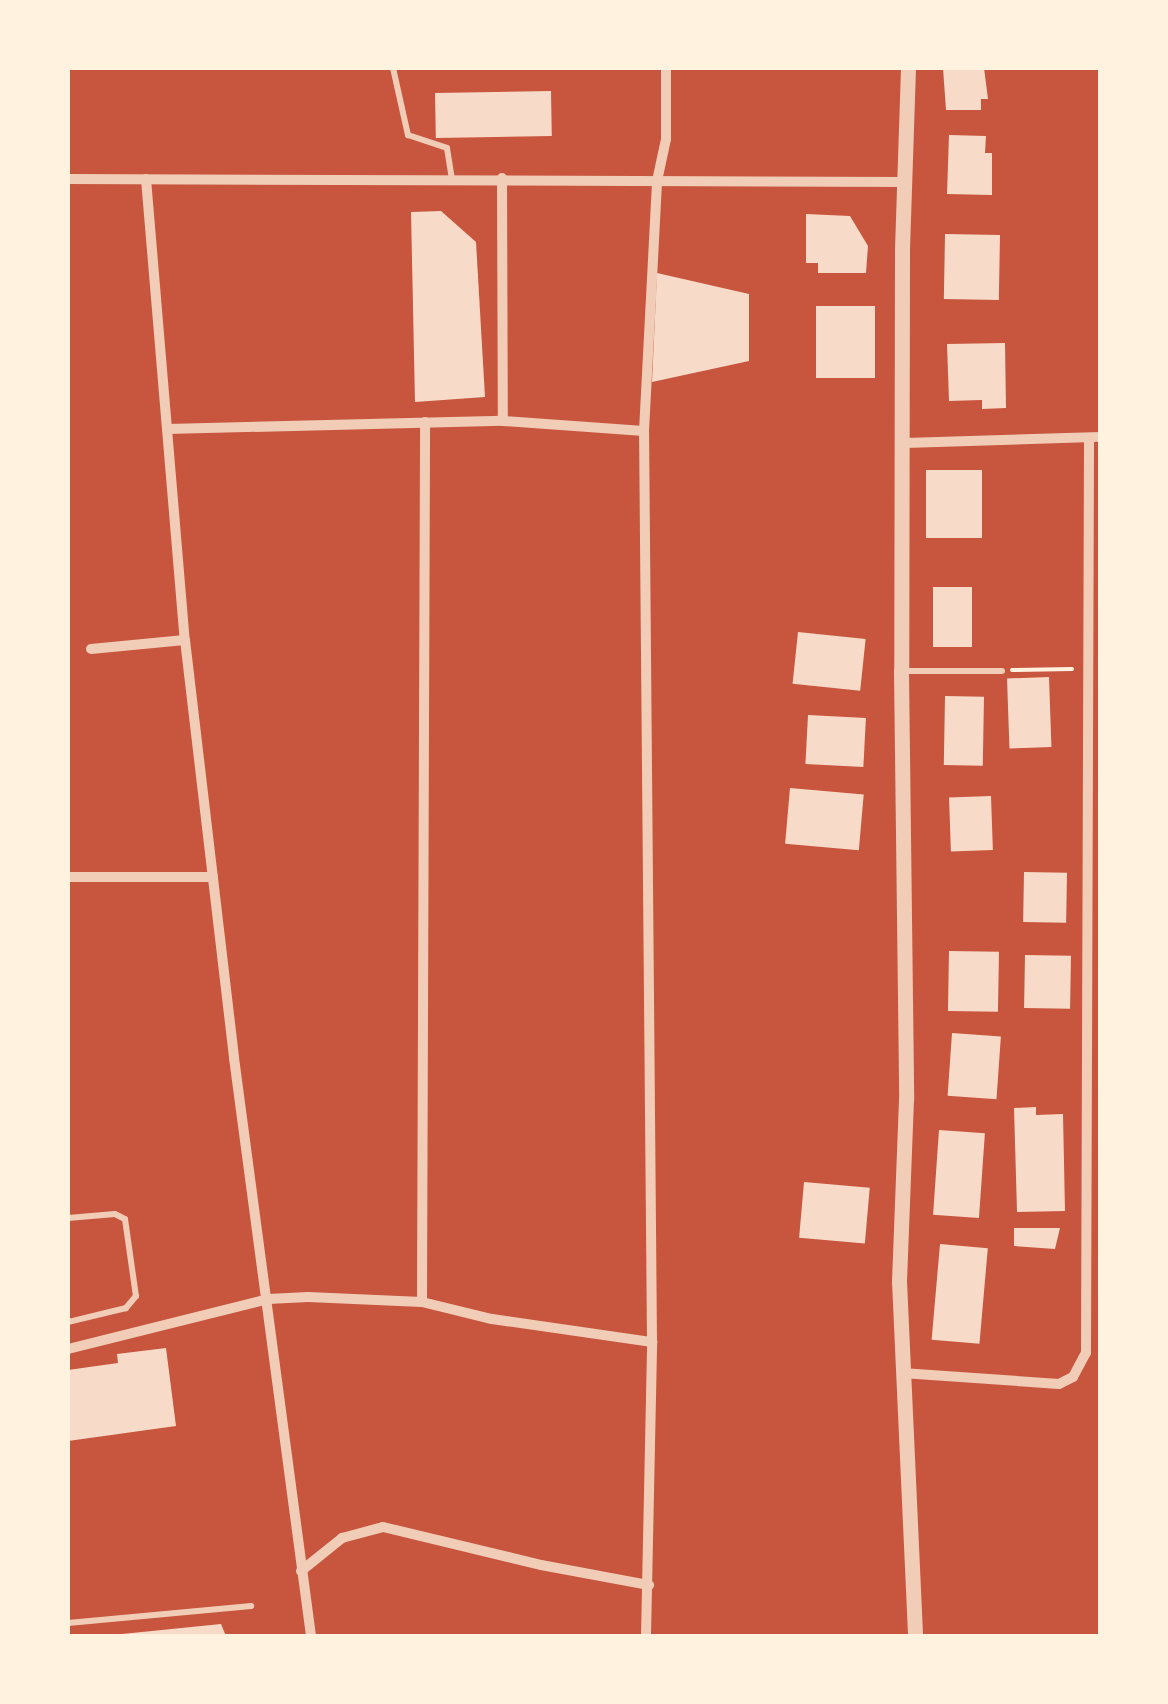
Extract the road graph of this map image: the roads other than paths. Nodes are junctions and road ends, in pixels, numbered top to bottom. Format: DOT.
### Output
graph roads {
  1 [pos="393,68"];
  2 [pos="666,68"];
  3 [pos="908,68"];
  4 [pos="452,178"];
  5 [pos="502,178"];
  6 [pos="146,179"];
  7 [pos="68,180"];
  8 [pos="657,181"];
  9 [pos="905,182"];
  10 [pos="503,421"];
  11 [pos="425,422"];
  12 [pos="167,429"];
  13 [pos="644,431"];
  14 [pos="1095,438"];
  15 [pos="905,443"];
  16 [pos="186,640"];
  17 [pos="91,649"];
  18 [pos="1095,655"];
  19 [pos="1002,670"];
  20 [pos="901,671"];
  21 [pos="68,877"];
  22 [pos="213,877"];
  23 [pos="68,1218"];
  24 [pos="268,1299"];
  25 [pos="422,1302"];
  26 [pos="68,1322"];
  27 [pos="652,1342"];
  28 [pos="68,1349"];
  29 [pos="902,1373"];
  30 [pos="301,1571"];
  31 [pos="649,1585"];
  32 [pos="250,1606"];
  33 [pos="68,1623"];
  34 [pos="915,1634"];
  35 [pos="311,1636"];
  36 [pos="646,1636"];
  37 [pos="931,1636"];
  1 -- 4 [label="lane"];
  2 -- 8 [label="street"];
  3 -- 9 [label="street"];
  4 -- 5 [label="street"];
  4 -- 6 [label="street"];
  5 -- 8 [label="street"];
  5 -- 10 [label="street"];
  6 -- 7 [label="street"];
  6 -- 12 [label="street"];
  8 -- 9 [label="street"];
  8 -- 13 [label="street"];
  9 -- 15 [label="street"];
  10 -- 11 [label="street"];
  10 -- 13 [label="street"];
  11 -- 12 [label="street"];
  11 -- 25 [label="street"];
  12 -- 16 [label="street"];
  13 -- 27 [label="street"];
  14 -- 15 [label="street"];
  14 -- 18 [label="street"];
  15 -- 20 [label="street"];
  16 -- 17 [label="street"];
  16 -- 22 [label="street"];
  18 -- 29 [label="street"];
  19 -- 20 [label="lane"];
  20 -- 29 [label="street"];
  21 -- 22 [label="street"];
  22 -- 24 [label="street"];
  23 -- 26 [label="lane"];
  24 -- 25 [label="street"];
  24 -- 28 [label="street"];
  24 -- 30 [label="street"];
  25 -- 27 [label="street"];
  27 -- 31 [label="street"];
  29 -- 34 [label="street"];
  30 -- 31 [label="street"];
  30 -- 35 [label="street"];
  31 -- 36 [label="street"];
  32 -- 33 [label="lane"];
  34 -- 37 [label="street"];
}
